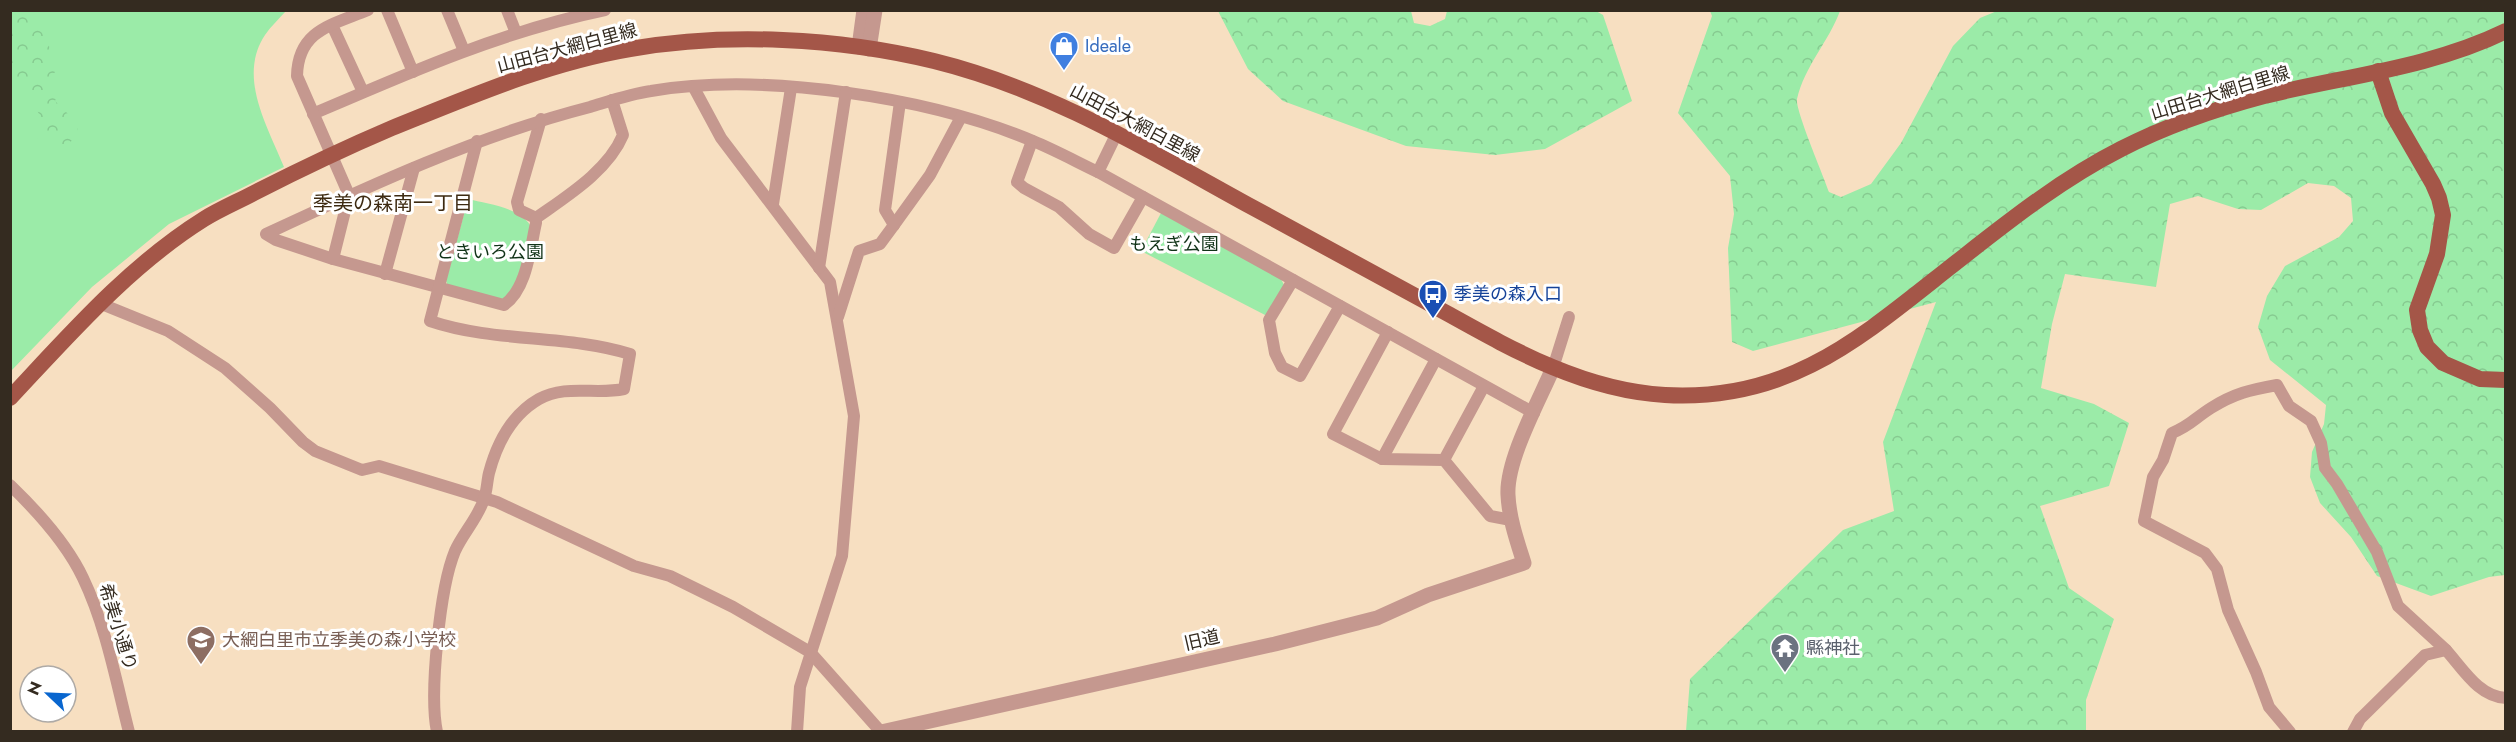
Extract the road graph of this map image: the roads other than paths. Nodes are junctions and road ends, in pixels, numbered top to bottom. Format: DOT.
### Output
graph roads {
  1 [pos="368,10"];
  2 [pos="387,10"];
  3 [pos="447,10"];
  4 [pos="507,10"];
  5 [pos="605,10"];
  6 [pos="864,10"];
  7 [pos="875,10"];
  8 [pos="569,14"];
  9 [pos="332,25"];
  10 [pos="2505,31"];
  11 [pos="516,33"];
  12 [pos="864,48"];
  13 [pos="464,51"];
  14 [pos="2378,71"];
  15 [pos="413,72"];
  16 [pos="693,86"];
  17 [pos="791,88"];
  18 [pos="846,92"];
  19 [pos="363,93"];
  20 [pos="612,100"];
  21 [pos="900,102"];
  22 [pos="313,114"];
  23 [pos="961,117"];
  24 [pos="541,119"];
  25 [pos="1117,134"];
  26 [pos="477,141"];
  27 [pos="1032,141"];
  28 [pos="331,154"];
  29 [pos="414,168"];
  30 [pos="1098,172"];
  31 [pos="349,195"];
  32 [pos="1143,197"];
  33 [pos="773,204"];
  34 [pos="536,218"];
  35 [pos="894,225"];
  36 [pos="333,259"];
  37 [pos="819,267"];
  38 [pos="385,274"];
  39 [pos="1293,280"];
  40 [pos="439,288"];
  41 [pos="838,293"];
  42 [pos="99,303"];
  43 [pos="1340,306"];
  44 [pos="1569,317"];
  45 [pos="1388,332"];
  46 [pos="1436,359"];
  47 [pos="1553,368"];
  48 [pos="2505,380"];
  49 [pos="1484,386"];
  50 [pos="10,398"];
  51 [pos="1534,413"];
  52 [pos="1382,459"];
  53 [pos="1444,460"];
  54 [pos="10,484"];
  55 [pos="485,498"];
  56 [pos="1511,520"];
  57 [pos="2446,650"];
  58 [pos="810,652"];
  59 [pos="2505,698"];
  60 [pos="2356,731"];
  61 [pos="129,732"];
  62 [pos="437,732"];
  63 [pos="796,732"];
  64 [pos="881,732"];
  65 [pos="2289,732"];
  1 -- 9 [label="street"];
  2 -- 15 [label="street"];
  3 -- 13 [label="street"];
  4 -- 11 [label="street"];
  5 -- 8 [label="street"];
  6 -- 12 [label="street"];
  7 -- 12 [label="street"];
  8 -- 11 [label="street"];
  9 -- 19 [label="street"];
  9 -- 22 [label="street"];
  10 -- 14 [label="main road, 山田台大網白里線"];
  11 -- 13 [label="street"];
  12 -- 25 [label="main road, 山田台大網白里線"];
  12 -- 28 [label="main road, 山田台大網白里線"];
  13 -- 15 [label="street"];
  14 -- 47 [label="main road, 山田台大網白里線"];
  14 -- 48 [label="main road"];
  15 -- 19 [label="street"];
  16 -- 17 [label="street"];
  16 -- 20 [label="street"];
  16 -- 33 [label="street"];
  17 -- 18 [label="street"];
  17 -- 33 [label="street"];
  18 -- 21 [label="street"];
  18 -- 37 [label="street"];
  19 -- 22 [label="street"];
  20 -- 24 [label="street"];
  20 -- 34 [label="street"];
  21 -- 23 [label="street"];
  21 -- 35 [label="street"];
  22 -- 28 [label="street"];
  23 -- 27 [label="street"];
  23 -- 35 [label="street"];
  24 -- 26 [label="street"];
  24 -- 34 [label="street"];
  25 -- 30 [label="street"];
  25 -- 47 [label="main road, 山田台大網白里線"];
  26 -- 29 [label="street"];
  26 -- 40 [label="street"];
  27 -- 30 [label="street"];
  27 -- 32 [label="street"];
  28 -- 31 [label="street"];
  28 -- 42 [label="main road, 山田台大網白里線"];
  29 -- 31 [label="street"];
  29 -- 38 [label="street"];
  30 -- 32 [label="street"];
  31 -- 36 [label="street"];
  31 -- 36 [label="street"];
  32 -- 39 [label="street"];
  33 -- 37 [label="street"];
  34 -- 40 [label="street"];
  35 -- 41 [label="street"];
  36 -- 38 [label="street"];
  37 -- 41 [label="street"];
  38 -- 40 [label="street"];
  39 -- 43 [label="street"];
  39 -- 43 [label="street"];
  40 -- 55 [label="street"];
  41 -- 58 [label="street"];
  42 -- 50 [label="main road, 山田台大網白里線"];
  42 -- 55 [label="street"];
  43 -- 45 [label="street"];
  44 -- 47 [label="street"];
  45 -- 46 [label="street"];
  45 -- 52 [label="street"];
  46 -- 49 [label="street"];
  46 -- 52 [label="street"];
  47 -- 51 [label="street"];
  49 -- 51 [label="street"];
  49 -- 53 [label="street"];
  51 -- 56 [label="street"];
  52 -- 53 [label="street"];
  53 -- 56 [label="street"];
  54 -- 61 [label="street, 希美小通り"];
  55 -- 58 [label="street"];
  55 -- 62 [label="street"];
  56 -- 64 [label="street, 旧道"];
  57 -- 59 [label="street"];
  57 -- 60 [label="street"];
  57 -- 65 [label="street"];
  58 -- 63 [label="street"];
  58 -- 64 [label="street"];
}
